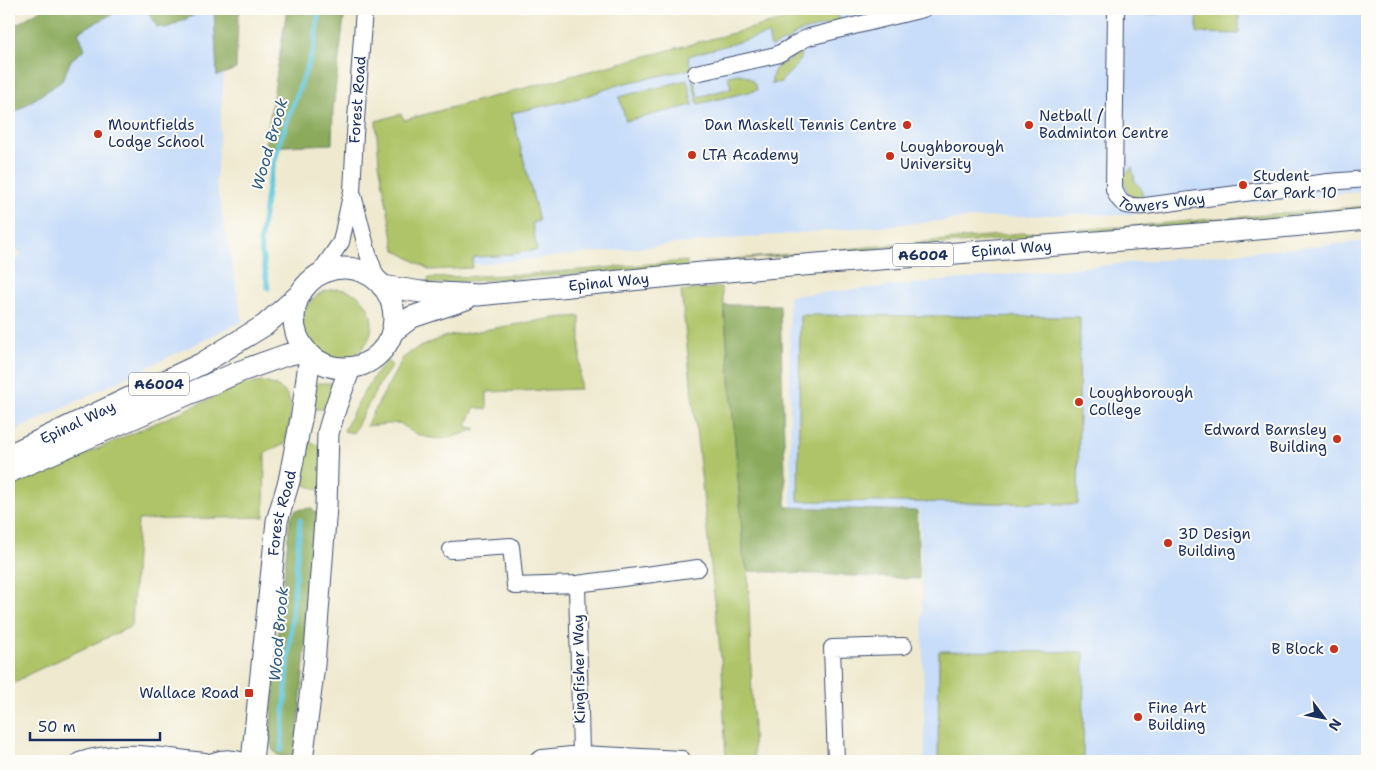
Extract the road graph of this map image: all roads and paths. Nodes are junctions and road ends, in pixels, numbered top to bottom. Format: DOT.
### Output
graph roads {
  1 [pos="364,9"];
  2 [pos="923,9"];
  3 [pos="1116,9"];
  4 [pos="696,73"];
  5 [pos="1367,179"];
  6 [pos="352,191"];
  7 [pos="1367,219"];
  8 [pos="318,275"];
  9 [pos="380,284"];
  10 [pos="478,295"];
  11 [pos="298,296"];
  12 [pos="392,332"];
  13 [pos="308,353"];
  14 [pos="350,368"];
  15 [pos="9,455"];
  16 [pos="9,472"];
  17 [pos="452,550"];
  18 [pos="698,568"];
  19 [pos="577,584"];
  20 [pos="904,646"];
  21 [pos="582,754"];
  22 [pos="673,760"];
  23 [pos="79,761"];
  24 [pos="205,761"];
  25 [pos="213,761"];
  26 [pos="246,761"];
  27 [pos="252,761"];
  28 [pos="302,761"];
  29 [pos="537,761"];
  30 [pos="836,761"];
  1 -- 6 [label="street, Forest Road"];
  2 -- 4 [label="street"];
  3 -- 5 [label="street, Towers Way"];
  6 -- 8 [label="street, Forest Road"];
  6 -- 9 [label="street, Forest Road"];
  7 -- 10 [label="main road, Epinal Way / A6004"];
  8 -- 9 [label="main road, A6004"];
  8 -- 11 [label="main road, A6004"];
  9 -- 10 [label="main road, Epinal Way / A6004"];
  9 -- 12 [label="main road"];
  10 -- 12 [label="main road, Epinal Way / A6004"];
  11 -- 13 [label="main road"];
  11 -- 15 [label="main road, Epinal Way / A6004"];
  12 -- 14 [label="main road, A6004"];
  13 -- 14 [label="main road"];
  13 -- 16 [label="main road, Epinal Way / A6004"];
  13 -- 27 [label="main road, Forest Road"];
  14 -- 28 [label="main road"];
  17 -- 19 [label="street"];
  18 -- 19 [label="street"];
  19 -- 21 [label="street, Kingfisher Way"];
  20 -- 30 [label="street"];
  21 -- 22 [label="street"];
  21 -- 29 [label="street"];
  23 -- 24 [label="street"];
  25 -- 26 [label="street"];
}
